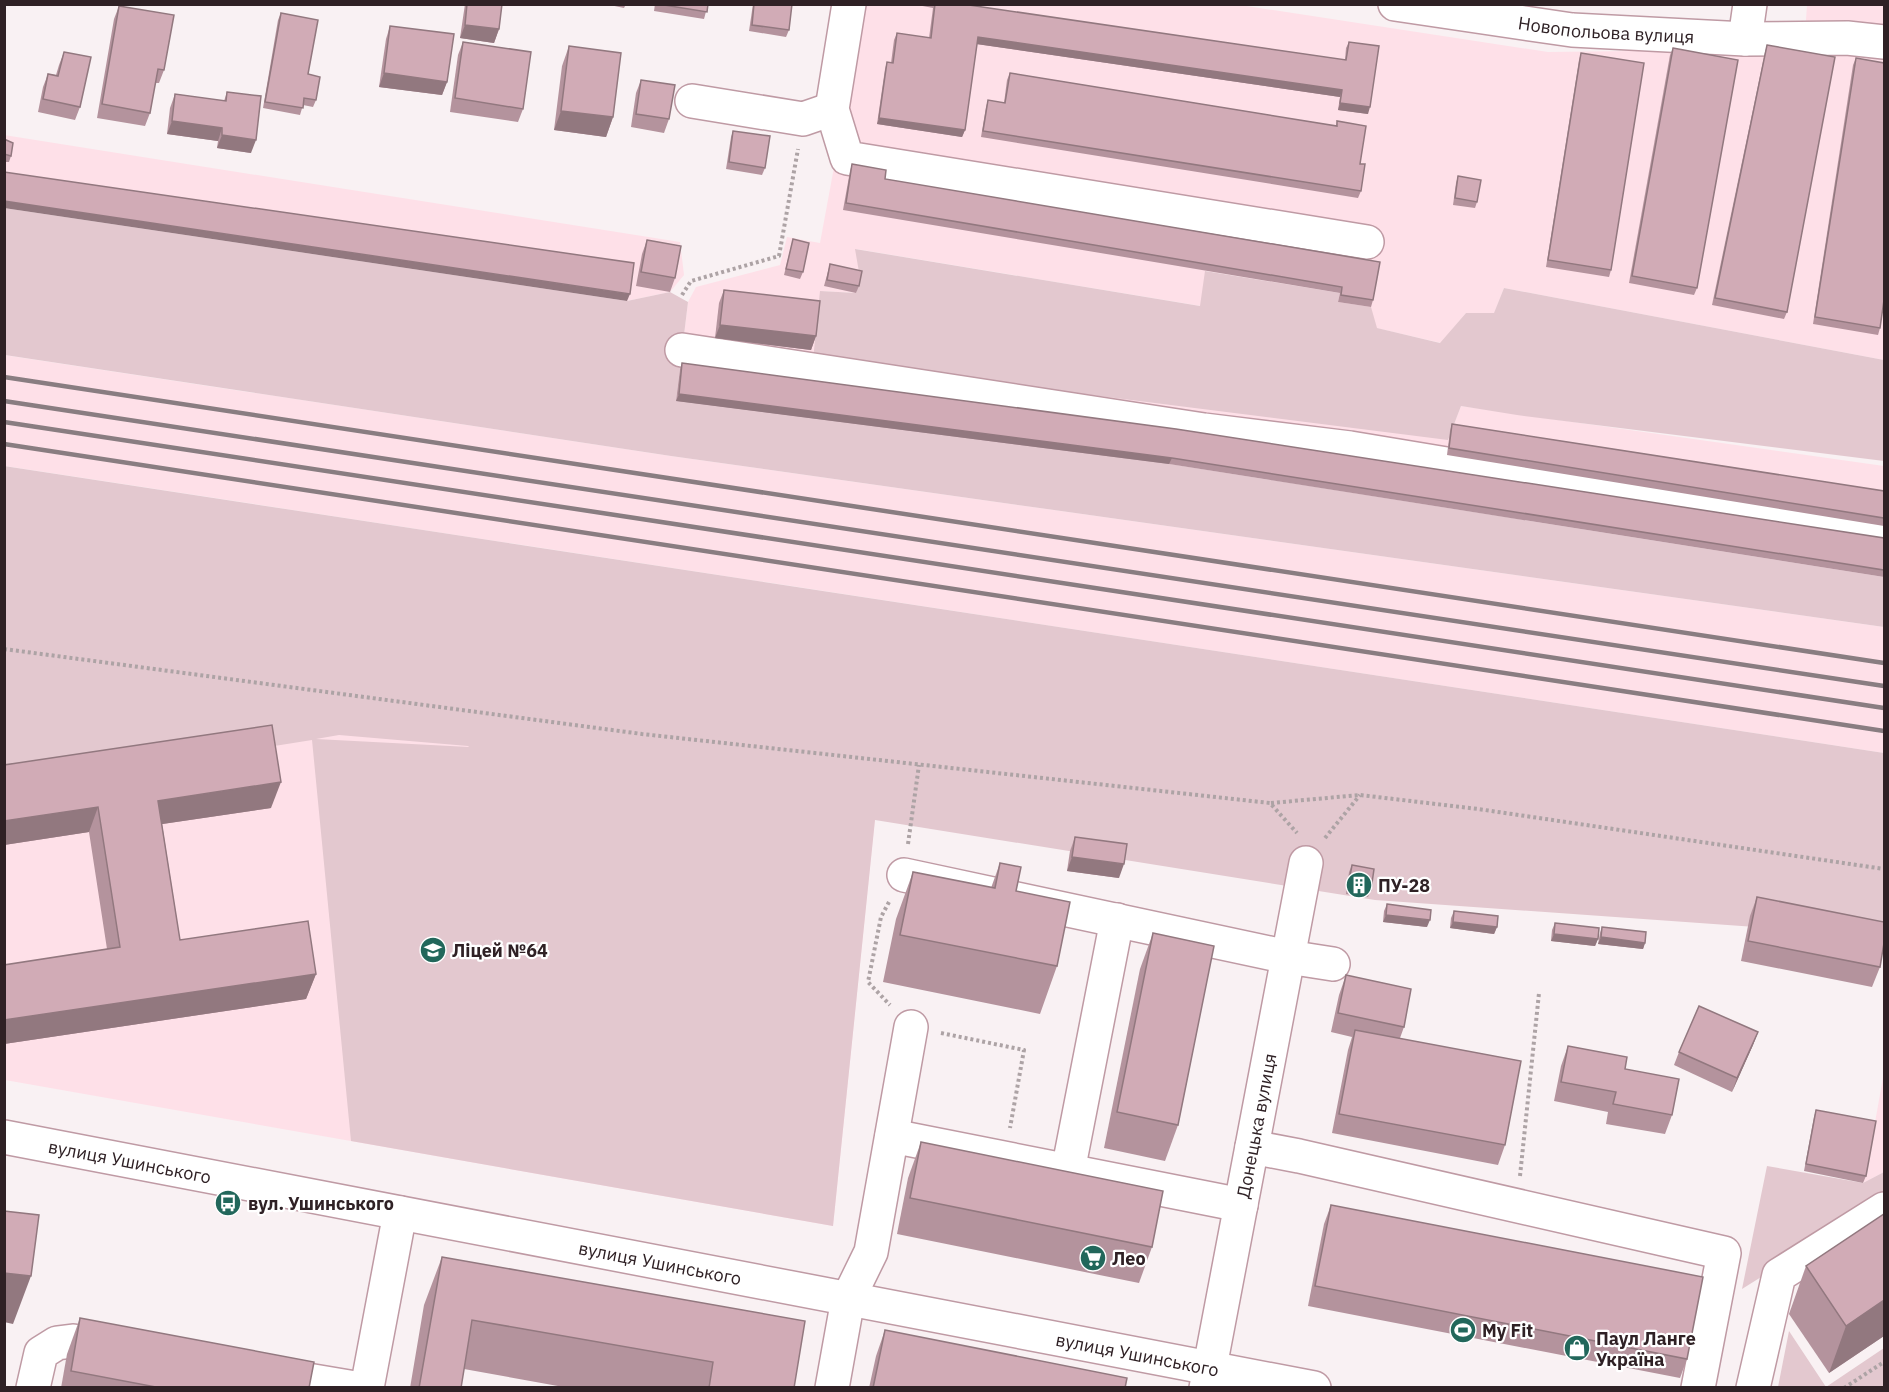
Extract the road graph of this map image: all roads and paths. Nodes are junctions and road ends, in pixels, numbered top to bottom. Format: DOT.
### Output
graph roads {
  1 [pos="849,4"];
  2 [pos="1395,4"];
  3 [pos="1750,4"];
  4 [pos="1745,39"];
  5 [pos="1884,42"];
  6 [pos="692,101"];
  7 [pos="818,114"];
  8 [pos="1367,242"];
  9 [pos="682,295"];
  10 [pos="682,350"];
  11 [pos="1884,537"];
  12 [pos="4,649"];
  13 [pos="919,765"];
  14 [pos="1360,795"];
  15 [pos="1270,803"];
  16 [pos="1306,862"];
  17 [pos="1884,869"];
  18 [pos="904,875"];
  19 [pos="1117,920"];
  20 [pos="1288,957"];
  21 [pos="1333,964"];
  22 [pos="1539,993"];
  23 [pos="911,1027"];
  24 [pos="892,1136"];
  25 [pos="4,1137"];
  26 [pos="1252,1147"];
  27 [pos="1004,1158"];
  28 [pos="1068,1171"];
  29 [pos="1240,1205"];
  30 [pos="1517,1207"];
  31 [pos="1884,1209"];
  32 [pos="400,1213"];
  33 [pos="848,1299"];
  34 [pos="143,1352"];
  35 [pos="1884,1362"];
  36 [pos="237,1368"];
  37 [pos="1207,1378"];
  38 [pos="33,1388"];
  39 [pos="355,1388"];
  40 [pos="367,1388"];
  41 [pos="832,1388"];
  42 [pos="1314,1388"];
  43 [pos="1698,1388"];
  44 [pos="1752,1388"];
  45 [pos="1844,1388"];
  1 -- 7 [label="street"];
  2 -- 4 [label="street, Новопольова вулиця"];
  3 -- 4 [label="street"];
  4 -- 5 [label="street, Новопольова вулиця"];
  6 -- 7 [label="street"];
  7 -- 8 [label="street"];
  7 -- 9 [label="path"];
  10 -- 11 [label="street"];
  12 -- 13 [label="path"];
  13 -- 15 [label="path"];
  13 -- 18 [label="path"];
  14 -- 15 [label="path"];
  14 -- 16 [label="path"];
  14 -- 17 [label="path"];
  15 -- 16 [label="path"];
  16 -- 20 [label="street, Донецька вулиця"];
  18 -- 19 [label="street"];
  18 -- 23 [label="path"];
  19 -- 20 [label="street"];
  19 -- 28 [label="street"];
  20 -- 21 [label="street"];
  20 -- 26 [label="street, Донецька вулиця"];
  22 -- 30 [label="path"];
  23 -- 24 [label="street"];
  23 -- 27 [label="path"];
  24 -- 27 [label="street"];
  24 -- 33 [label="street"];
  25 -- 32 [label="street, вулиця Ушинського"];
  26 -- 29 [label="street, Донецька вулиця"];
  26 -- 30 [label="street"];
  27 -- 28 [label="street"];
  28 -- 29 [label="street"];
  29 -- 37 [label="street, Донецька вулиця"];
  30 -- 43 [label="street"];
  31 -- 44 [label="street"];
  32 -- 33 [label="street, вулиця Ушинського"];
  32 -- 40 [label="street"];
  33 -- 37 [label="street, вулиця Ушинського"];
  33 -- 41 [label="street"];
  34 -- 38 [label="street"];
  35 -- 45 [label="path"];
  36 -- 39 [label="street"];
  37 -- 42 [label="street, вулиця Ушинського"];
}
